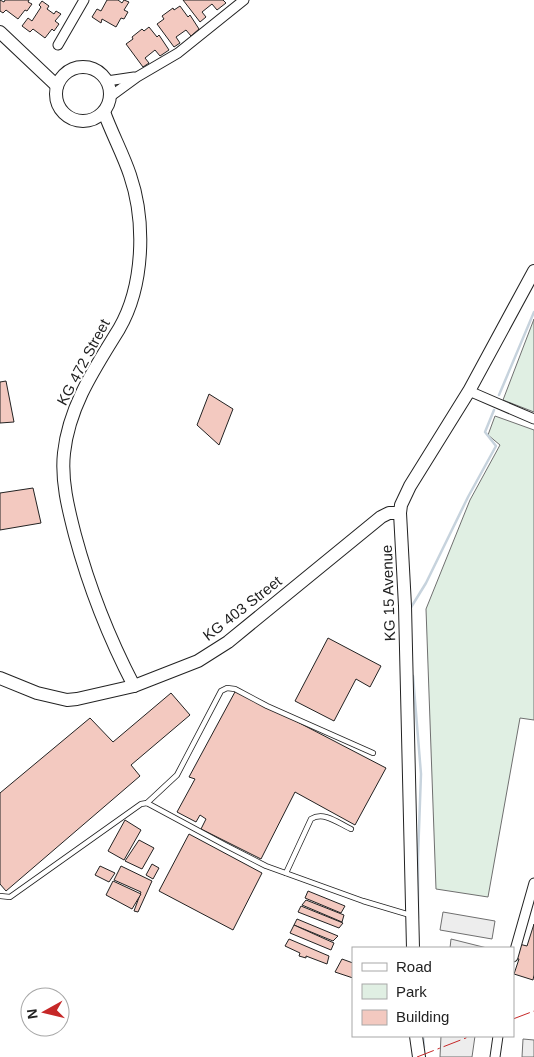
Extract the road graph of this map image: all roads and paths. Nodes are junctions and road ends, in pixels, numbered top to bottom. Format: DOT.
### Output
graph roads {
  1 [pos="84,0"];
  2 [pos="244,0"];
  3 [pos="0,32"];
  4 [pos="58,45"];
  5 [pos="43,72"];
  6 [pos="65,73"];
  7 [pos="137,77"];
  8 [pos="108,81"];
  9 [pos="57,86"];
  10 [pos="111,96"];
  11 [pos="104,112"];
  12 [pos="91,121"];
  13 [pos="114,137"];
  14 [pos="534,271"];
  15 [pos="469,390"];
  16 [pos="534,419"];
  17 [pos="400,513"];
  18 [pos="0,678"];
  19 [pos="134,686"];
  20 [pos="373,753"];
  21 [pos="147,802"];
  22 [pos="351,829"];
  23 [pos="286,873"];
  24 [pos="534,883"];
  25 [pos="0,896"];
  26 [pos="531,911"];
  27 [pos="412,915"];
  28 [pos="413,947"];
  29 [pos="514,954"];
  30 [pos="416,1037"];
  31 [pos="498,1037"];
  32 [pos="419,1057"];
  33 [pos="495,1057"];
  1 -- 4 [label="street"];
  2 -- 7 [label="street"];
  3 -- 5 [label="main road"];
  5 -- 6 [label="main road"];
  5 -- 9 [label="main road"];
  6 -- 8 [label="main road"];
  6 -- 9 [label="main road"];
  7 -- 8 [label="street"];
  7 -- 10 [label="street"];
  8 -- 10 [label="main road"];
  9 -- 12 [label="main road"];
  10 -- 11 [label="main road"];
  11 -- 12 [label="main road"];
  11 -- 13 [label="main road, KG 472 Street"];
  12 -- 13 [label="main road"];
  13 -- 19 [label="main road, KG 472 Street"];
  14 -- 15 [label="main road, KG 15 Avenue"];
  15 -- 16 [label="street"];
  15 -- 17 [label="main road, KG 15 Avenue"];
  17 -- 19 [label="main road, KG 403 Street"];
  17 -- 27 [label="main road, KG 15 Avenue"];
  18 -- 19 [label="main road, KG 403 Street"];
  20 -- 21 [label="lane"];
  21 -- 23 [label="lane"];
  21 -- 25 [label="lane"];
  22 -- 23 [label="lane"];
  23 -- 27 [label="lane"];
  24 -- 26 [label="street"];
  26 -- 29 [label="street"];
  27 -- 28 [label="main road, KG 15 Avenue"];
  30 -- 32 [label="main road"];
  31 -- 33 [label="street"];
}
